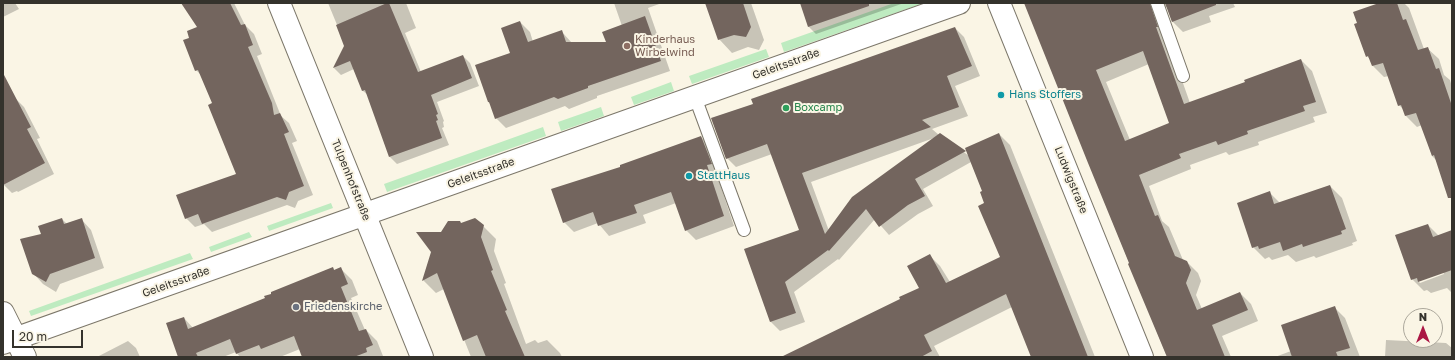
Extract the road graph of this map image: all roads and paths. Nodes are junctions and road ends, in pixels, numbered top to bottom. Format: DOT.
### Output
graph roads {
  1 [pos="279,3"];
  2 [pos="959,3"];
  3 [pos="1000,3"];
  4 [pos="1157,3"];
  5 [pos="1183,76"];
  6 [pos="695,97"];
  7 [pos="364,214"];
  8 [pos="744,230"];
  9 [pos="3,313"];
  10 [pos="14,346"];
  11 [pos="422,357"];
  12 [pos="1142,357"];
  1 -- 7 [label="street, Tulpenhofstraße"];
  2 -- 6 [label="street, Geleitsstraße"];
  3 -- 12 [label="street, Ludwigstraße"];
  4 -- 5 [label="lane"];
  6 -- 7 [label="street, Geleitsstraße"];
  6 -- 8 [label="lane"];
  7 -- 10 [label="street, Geleitsstraße"];
  7 -- 11 [label="street, Tulpenhofstraße"];
  9 -- 10 [label="street"];
}
